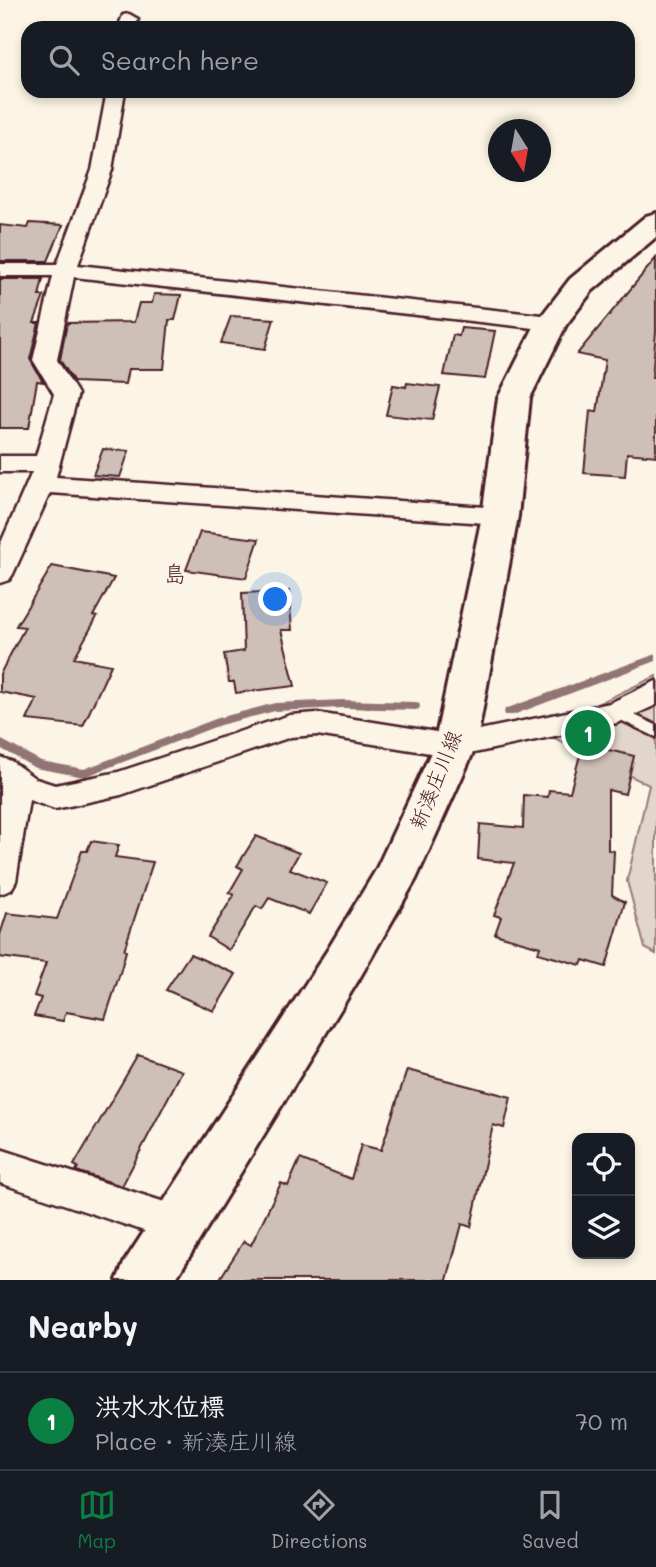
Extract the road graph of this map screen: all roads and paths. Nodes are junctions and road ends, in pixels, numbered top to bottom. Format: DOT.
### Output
graph roads {
  1 [pos="115,98"];
  2 [pos="656,222"];
  3 [pos="0,270"];
  4 [pos="65,270"];
  5 [pos="551,323"];
  6 [pos="0,464"];
  7 [pos="43,474"];
  8 [pos="500,516"];
  9 [pos="0,574"];
  10 [pos="656,692"];
  11 [pos="617,712"];
  12 [pos="656,731"];
  13 [pos="455,746"];
  14 [pos="9,775"];
  15 [pos="0,881"];
  16 [pos="0,1166"];
  17 [pos="180,1225"];
  18 [pos="144,1280"];
  1 -- 4 [label="street"];
  2 -- 5 [label="main road, 新湊庄川線"];
  3 -- 4 [label="street"];
  4 -- 5 [label="street"];
  4 -- 7 [label="street"];
  5 -- 8 [label="main road, 新湊庄川線"];
  6 -- 7 [label="street"];
  7 -- 8 [label="street"];
  7 -- 9 [label="street"];
  8 -- 13 [label="main road, 新湊庄川線"];
  10 -- 11 [label="street"];
  11 -- 12 [label="lane"];
  11 -- 13 [label="street"];
  13 -- 14 [label="street"];
  13 -- 17 [label="main road, 新湊庄川線"];
  14 -- 15 [label="street"];
  16 -- 17 [label="street"];
  17 -- 18 [label="main road, 新湊庄川線"];
}
